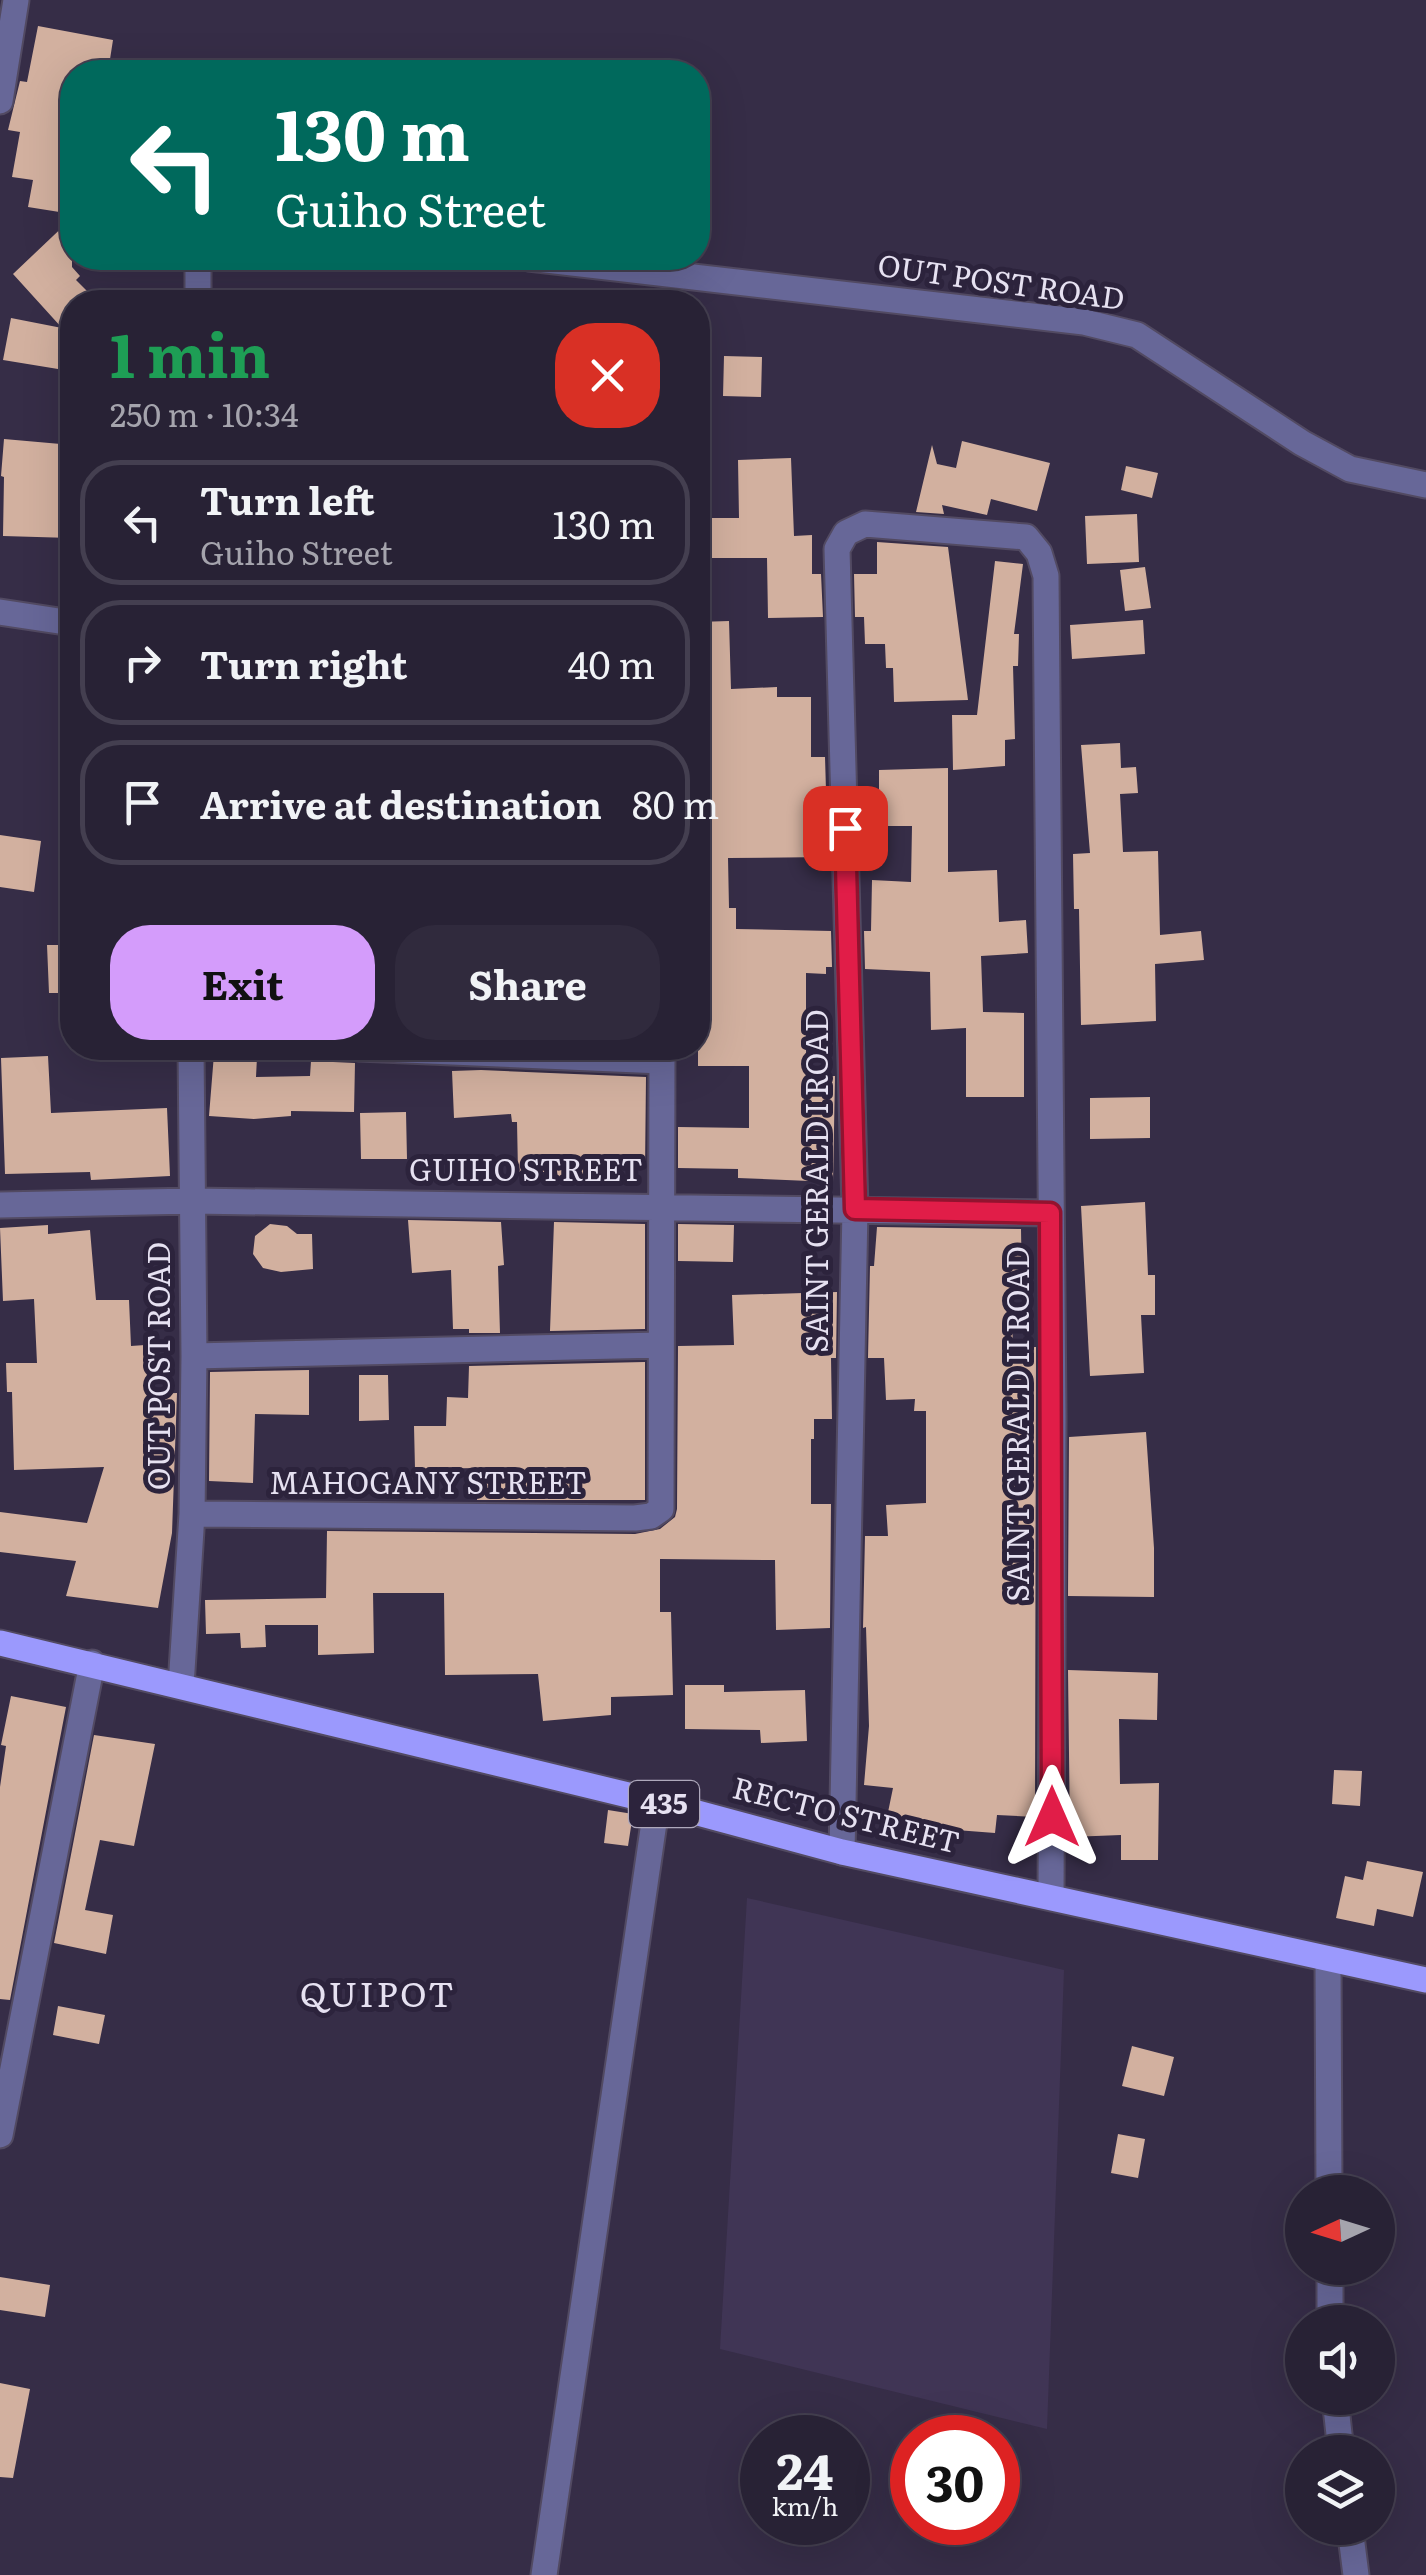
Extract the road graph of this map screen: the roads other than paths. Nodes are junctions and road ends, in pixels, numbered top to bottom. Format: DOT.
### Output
graph roads {
  1 [pos="16,0"];
  2 [pos="0,102"];
  3 [pos="633,270"];
  4 [pos="1426,485"];
  5 [pos="1026,537"];
  6 [pos="0,612"];
  7 [pos="60,622"];
  8 [pos="191,1060"];
  9 [pos="662,1060"];
  10 [pos="194,1201"];
  11 [pos="660,1205"];
  12 [pos="0,1206"];
  13 [pos="855,1209"];
  14 [pos="1050,1213"];
  15 [pos="660,1345"];
  16 [pos="194,1356"];
  17 [pos="192,1514"];
  18 [pos="0,1643"];
  19 [pos="92,1664"];
  20 [pos="181,1686"];
  21 [pos="657,1802"];
  22 [pos="842,1852"];
  23 [pos="1051,1897"];
  24 [pos="1328,1960"];
  25 [pos="1426,1980"];
  26 [pos="0,2135"];
  27 [pos="1330,2175"];
  28 [pos="1352,2545"];
  29 [pos="544,2575"];
  30 [pos="1356,2575"];
  1 -- 2 [label="street"];
  3 -- 4 [label="street, OUT POST ROAD"];
  5 -- 13 [label="street, SAINT GERALD I ROAD"];
  5 -- 14 [label="street, SAINT GERALD II ROAD"];
  6 -- 7 [label="street"];
  8 -- 10 [label="street, OUT POST ROAD"];
  9 -- 11 [label="street"];
  10 -- 11 [label="street, GUIHO STREET"];
  10 -- 12 [label="street, GUIHO STREET"];
  10 -- 16 [label="street, OUT POST ROAD"];
  11 -- 13 [label="street, GUIHO STREET"];
  11 -- 15 [label="street"];
  13 -- 14 [label="street, GUIHO STREET"];
  13 -- 22 [label="street, SAINT GERALD I ROAD"];
  14 -- 23 [label="street, SAINT GERALD II ROAD"];
  15 -- 16 [label="street"];
  15 -- 17 [label="street, MAHOGANY STREET"];
  16 -- 17 [label="street, OUT POST ROAD"];
  17 -- 20 [label="street, OUT POST ROAD"];
  18 -- 19 [label="main road, RECTO STREET / 435"];
  19 -- 20 [label="main road, RECTO STREET / 435"];
  19 -- 26 [label="street"];
  20 -- 21 [label="main road, RECTO STREET / 435"];
  21 -- 22 [label="main road, RECTO STREET / 435"];
  21 -- 29 [label="street"];
  22 -- 23 [label="main road, RECTO STREET / 435"];
  23 -- 24 [label="main road, RECTO STREET / 435"];
  24 -- 25 [label="main road, 435"];
  24 -- 27 [label="street"];
  28 -- 30 [label="street"];
}
